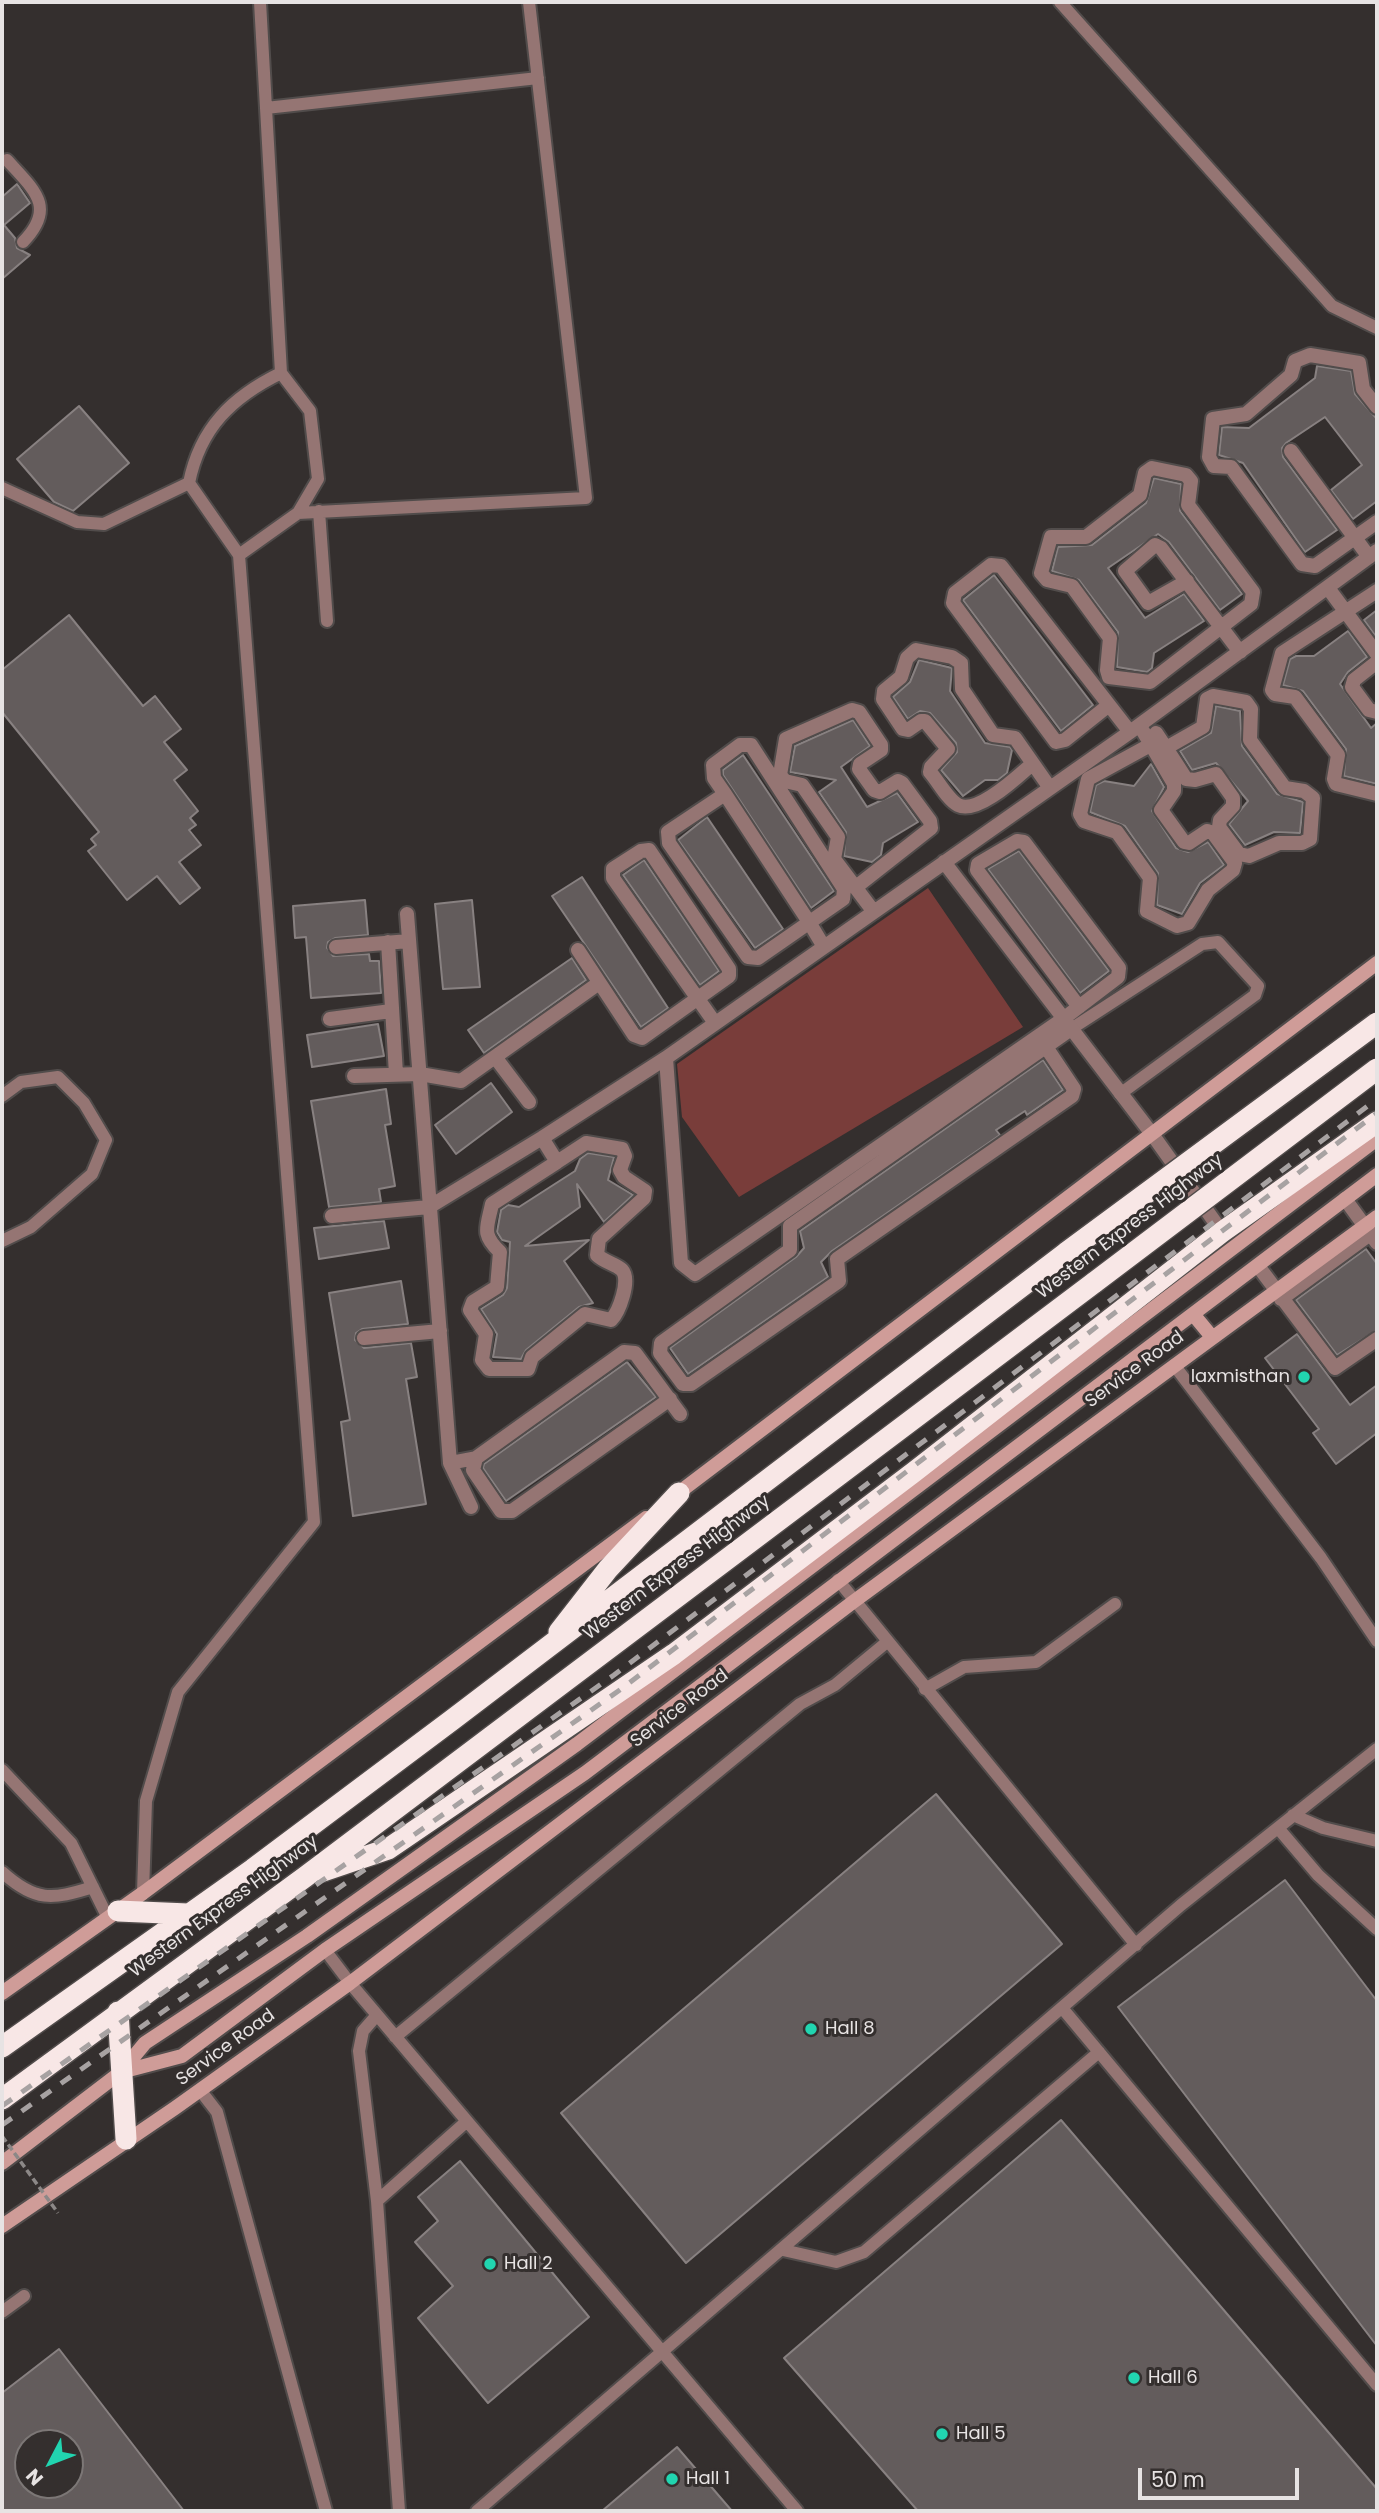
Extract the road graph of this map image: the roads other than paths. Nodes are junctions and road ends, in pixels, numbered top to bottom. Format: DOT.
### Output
graph roads {
  1 [pos="261,2"];
  2 [pos="529,2"];
  3 [pos="1060,2"];
  4 [pos="538,78"];
  5 [pos="267,108"];
  6 [pos="7,160"];
  7 [pos="23,242"];
  8 [pos="1377,328"];
  9 [pos="281,373"];
  10 [pos="1377,407"];
  11 [pos="1291,451"];
  12 [pos="189,483"];
  13 [pos="2,488"];
  14 [pos="320,511"];
  15 [pos="298,513"];
  16 [pos="1377,522"];
  17 [pos="1355,538"];
  18 [pos="1373,554"];
  19 [pos="239,555"];
  20 [pos="1186,581"];
  21 [pos="1328,588"];
  22 [pos="1377,591"];
  23 [pos="1347,612"];
  24 [pos="327,621"];
  25 [pos="1222,628"];
  26 [pos="1240,653"];
  27 [pos="1377,654"];
  28 [pos="1377,662"];
  29 [pos="1109,705"];
  30 [pos="1377,712"];
  31 [pos="1139,726"];
  32 [pos="1159,746"];
  33 [pos="1032,764"];
  34 [pos="1050,789"];
  35 [pos="725,794"];
  36 [pos="1377,794"];
  37 [pos="944,862"];
  38 [pos="856,887"];
  39 [pos="874,912"];
  40 [pos="407,914"];
  41 [pos="809,922"];
  42 [pos="409,941"];
  43 [pos="388,943"];
  44 [pos="336,947"];
  45 [pos="824,947"];
  46 [pos="578,950"];
  47 [pos="1377,963"];
  48 [pos="599,983"];
  49 [pos="698,999"];
  50 [pos="1079,1007"];
  51 [pos="391,1011"];
  52 [pos="330,1019"];
  53 [pos="715,1023"];
  54 [pos="1377,1023"];
  55 [pos="1067,1024"];
  56 [pos="1046,1046"];
  57 [pos="495,1056"];
  58 [pos="666,1058"];
  59 [pos="1377,1069"];
  60 [pos="396,1074"];
  61 [pos="420,1074"];
  62 [pos="354,1076"];
  63 [pos="1120,1094"];
  64 [pos="2,1096"];
  65 [pos="529,1102"];
  66 [pos="1377,1122"];
  67 [pos="1152,1134"];
  68 [pos="541,1138"];
  69 [pos="1377,1139"];
  70 [pos="557,1162"];
  71 [pos="1377,1175"];
  72 [pos="1345,1199"];
  73 [pos="429,1207"];
  74 [pos="332,1216"];
  75 [pos="1373,1230"];
  76 [pos="1222,1232"];
  77 [pos="2,1241"];
  78 [pos="1258,1266"];
  79 [pos="1278,1294"];
  80 [pos="1193,1314"];
  81 [pos="440,1331"];
  82 [pos="1212,1337"];
  83 [pos="364,1338"];
  84 [pos="1377,1339"];
  85 [pos="1174,1365"];
  86 [pos="670,1399"];
  87 [pos="680,1414"];
  88 [pos="476,1458"];
  89 [pos="450,1463"];
  90 [pos="679,1493"];
  91 [pos="471,1507"];
  92 [pos="919,1520"];
  93 [pos="935,1542"];
  94 [pos="838,1580"];
  95 [pos="853,1602"];
  96 [pos="1115,1604"];
  97 [pos="1377,1641"];
  98 [pos="887,1642"];
  99 [pos="546,1650"];
  100 [pos="925,1689"];
  101 [pos="1377,1749"];
  102 [pos="596,1764"];
  103 [pos="2,1770"];
  104 [pos="610,1786"];
  105 [pos="1293,1815"];
  106 [pos="1278,1828"];
  107 [pos="1377,1841"];
  108 [pos="2,1872"];
  109 [pos="305,1877"];
  110 [pos="93,1887"];
  111 [pos="143,1893"];
  112 [pos="113,1914"];
  113 [pos="188,1914"];
  114 [pos="1377,1929"];
  115 [pos="1136,1945"];
  116 [pos="325,1950"];
  117 [pos="350,1983"];
  118 [pos="2,1993"];
  119 [pos="1063,2009"];
  120 [pos="118,2012"];
  121 [pos="377,2015"];
  122 [pos="395,2037"];
  123 [pos="2,2047"];
  124 [pos="1099,2052"];
  125 [pos="121,2072"];
  126 [pos="200,2090"];
  127 [pos="2,2099"];
  128 [pos="466,2122"];
  129 [pos="126,2139"];
  130 [pos="2,2163"];
  131 [pos="377,2201"];
  132 [pos="2,2226"];
  133 [pos="783,2250"];
  134 [pos="24,2296"];
  135 [pos="2,2312"];
  136 [pos="662,2354"];
  137 [pos="1377,2385"];
  138 [pos="326,2511"];
  139 [pos="399,2511"];
  140 [pos="477,2511"];
  141 [pos="797,2511"];
  1 -- 5 [label="lane"];
  2 -- 4 [label="lane"];
  3 -- 8 [label="lane"];
  4 -- 5 [label="lane"];
  4 -- 14 [label="lane"];
  5 -- 9 [label="lane"];
  6 -- 7 [label="lane"];
  9 -- 12 [label="lane"];
  9 -- 15 [label="lane"];
  10 -- 17 [label="street"];
  11 -- 17 [label="street"];
  12 -- 13 [label="lane"];
  12 -- 19 [label="lane"];
  14 -- 15 [label="lane"];
  14 -- 24 [label="lane"];
  15 -- 19 [label="lane"];
  16 -- 17 [label="street"];
  17 -- 18 [label="street"];
  18 -- 21 [label="street"];
  19 -- 111 [label="lane"];
  20 -- 25 [label="street"];
  21 -- 23 [label="street"];
  21 -- 26 [label="street"];
  22 -- 23 [label="street"];
  23 -- 27 [label="street"];
  23 -- 36 [label="street"];
  25 -- 25 [label="street"];
  25 -- 26 [label="street"];
  26 -- 31 [label="street"];
  28 -- 30 [label="street"];
  29 -- 29 [label="street"];
  29 -- 31 [label="street"];
  31 -- 32 [label="street"];
  31 -- 34 [label="street"];
  32 -- 32 [label="street"];
  32 -- 32 [label="street"];
  33 -- 33 [label="street"];
  33 -- 34 [label="street"];
  34 -- 37 [label="street"];
  35 -- 41 [label="street"];
  35 -- 41 [label="street"];
  35 -- 41 [label="street"];
  37 -- 39 [label="street"];
  37 -- 55 [label="street"];
  38 -- 38 [label="street"];
  38 -- 39 [label="street"];
  39 -- 45 [label="street"];
  40 -- 42 [label="street"];
  41 -- 45 [label="street"];
  42 -- 43 [label="street"];
  42 -- 61 [label="street"];
  43 -- 44 [label="street"];
  43 -- 51 [label="street"];
  45 -- 53 [label="street"];
  46 -- 48 [label="street"];
  47 -- 67 [label="main road"];
  48 -- 49 [label="street"];
  48 -- 57 [label="street"];
  49 -- 49 [label="street"];
  49 -- 53 [label="street"];
  50 -- 50 [label="street"];
  50 -- 55 [label="street"];
  51 -- 52 [label="street"];
  51 -- 60 [label="street"];
  53 -- 58 [label="street"];
  54 -- 99 [label="highway, Western Express Highway, bridge"];
  55 -- 56 [label="street"];
  55 -- 58 [label="street"];
  55 -- 63 [label="street"];
  55 -- 63 [label="lane"];
  56 -- 56 [label="street"];
  57 -- 61 [label="street"];
  57 -- 65 [label="street"];
  58 -- 68 [label="street"];
  59 -- 109 [label="highway, Western Express Highway, bridge"];
  60 -- 61 [label="street"];
  60 -- 62 [label="street"];
  61 -- 73 [label="street"];
  63 -- 67 [label="street"];
  64 -- 77 [label="lane"];
  66 -- 76 [label="highway"];
  67 -- 76 [label="street"];
  67 -- 90 [label="main road"];
  68 -- 70 [label="street"];
  68 -- 73 [label="street"];
  69 -- 125 [label="main road"];
  70 -- 70 [label="street"];
  71 -- 72 [label="main road"];
  72 -- 75 [label="street"];
  72 -- 78 [label="main road"];
  73 -- 74 [label="street"];
  73 -- 81 [label="street"];
  75 -- 79 [label="main road, Service Road"];
  76 -- 109 [label="highway"];
  78 -- 79 [label="street"];
  78 -- 80 [label="main road"];
  79 -- 82 [label="main road, Service Road"];
  79 -- 84 [label="street"];
  80 -- 82 [label="main road"];
  80 -- 92 [label="main road"];
  81 -- 83 [label="street"];
  81 -- 89 [label="street"];
  82 -- 85 [label="main road, Service Road"];
  85 -- 93 [label="main road, Service Road"];
  85 -- 97 [label="lane"];
  86 -- 87 [label="street"];
  86 -- 88 [label="street"];
  86 -- 88 [label="street"];
  88 -- 89 [label="street"];
  89 -- 91 [label="street"];
  90 -- 99 [label="highway"];
  90 -- 111 [label="main road"];
  92 -- 93 [label="main road"];
  92 -- 94 [label="main road"];
  93 -- 95 [label="main road, Service Road"];
  94 -- 95 [label="lane"];
  94 -- 102 [label="main road"];
  95 -- 98 [label="lane"];
  95 -- 104 [label="main road, Service Road"];
  96 -- 100 [label="lane"];
  98 -- 100 [label="lane"];
  98 -- 122 [label="lane"];
  99 -- 113 [label="highway, Western Express Highway"];
  100 -- 115 [label="lane"];
  101 -- 105 [label="lane"];
  102 -- 104 [label="main road"];
  102 -- 116 [label="main road"];
  103 -- 110 [label="lane"];
  104 -- 117 [label="main road, Service Road"];
  105 -- 106 [label="lane"];
  105 -- 107 [label="lane"];
  106 -- 114 [label="lane"];
  106 -- 115 [label="lane"];
  108 -- 110 [label="lane"];
  109 -- 120 [label="highway, Western Express Highway"];
  110 -- 112 [label="lane"];
  111 -- 112 [label="main road"];
  112 -- 113 [label="highway"];
  112 -- 118 [label="main road"];
  113 -- 123 [label="highway, Western Express Highway"];
  115 -- 119 [label="lane"];
  116 -- 117 [label="lane"];
  116 -- 125 [label="main road"];
  117 -- 121 [label="lane"];
  117 -- 126 [label="main road, Service Road"];
  119 -- 124 [label="lane"];
  119 -- 133 [label="lane"];
  120 -- 125 [label="highway"];
  120 -- 127 [label="highway, Western Express Highway"];
  121 -- 122 [label="lane"];
  121 -- 131 [label="lane"];
  122 -- 128 [label="lane"];
  124 -- 133 [label="lane"];
  124 -- 137 [label="lane"];
  125 -- 129 [label="highway"];
  125 -- 130 [label="main road"];
  126 -- 129 [label="main road, Service Road"];
  126 -- 138 [label="lane"];
  128 -- 131 [label="lane"];
  128 -- 136 [label="lane"];
  129 -- 132 [label="main road, Service Road"];
  131 -- 139 [label="lane"];
  133 -- 136 [label="lane"];
  134 -- 135 [label="lane"];
  136 -- 140 [label="lane"];
  136 -- 141 [label="lane"];
}
